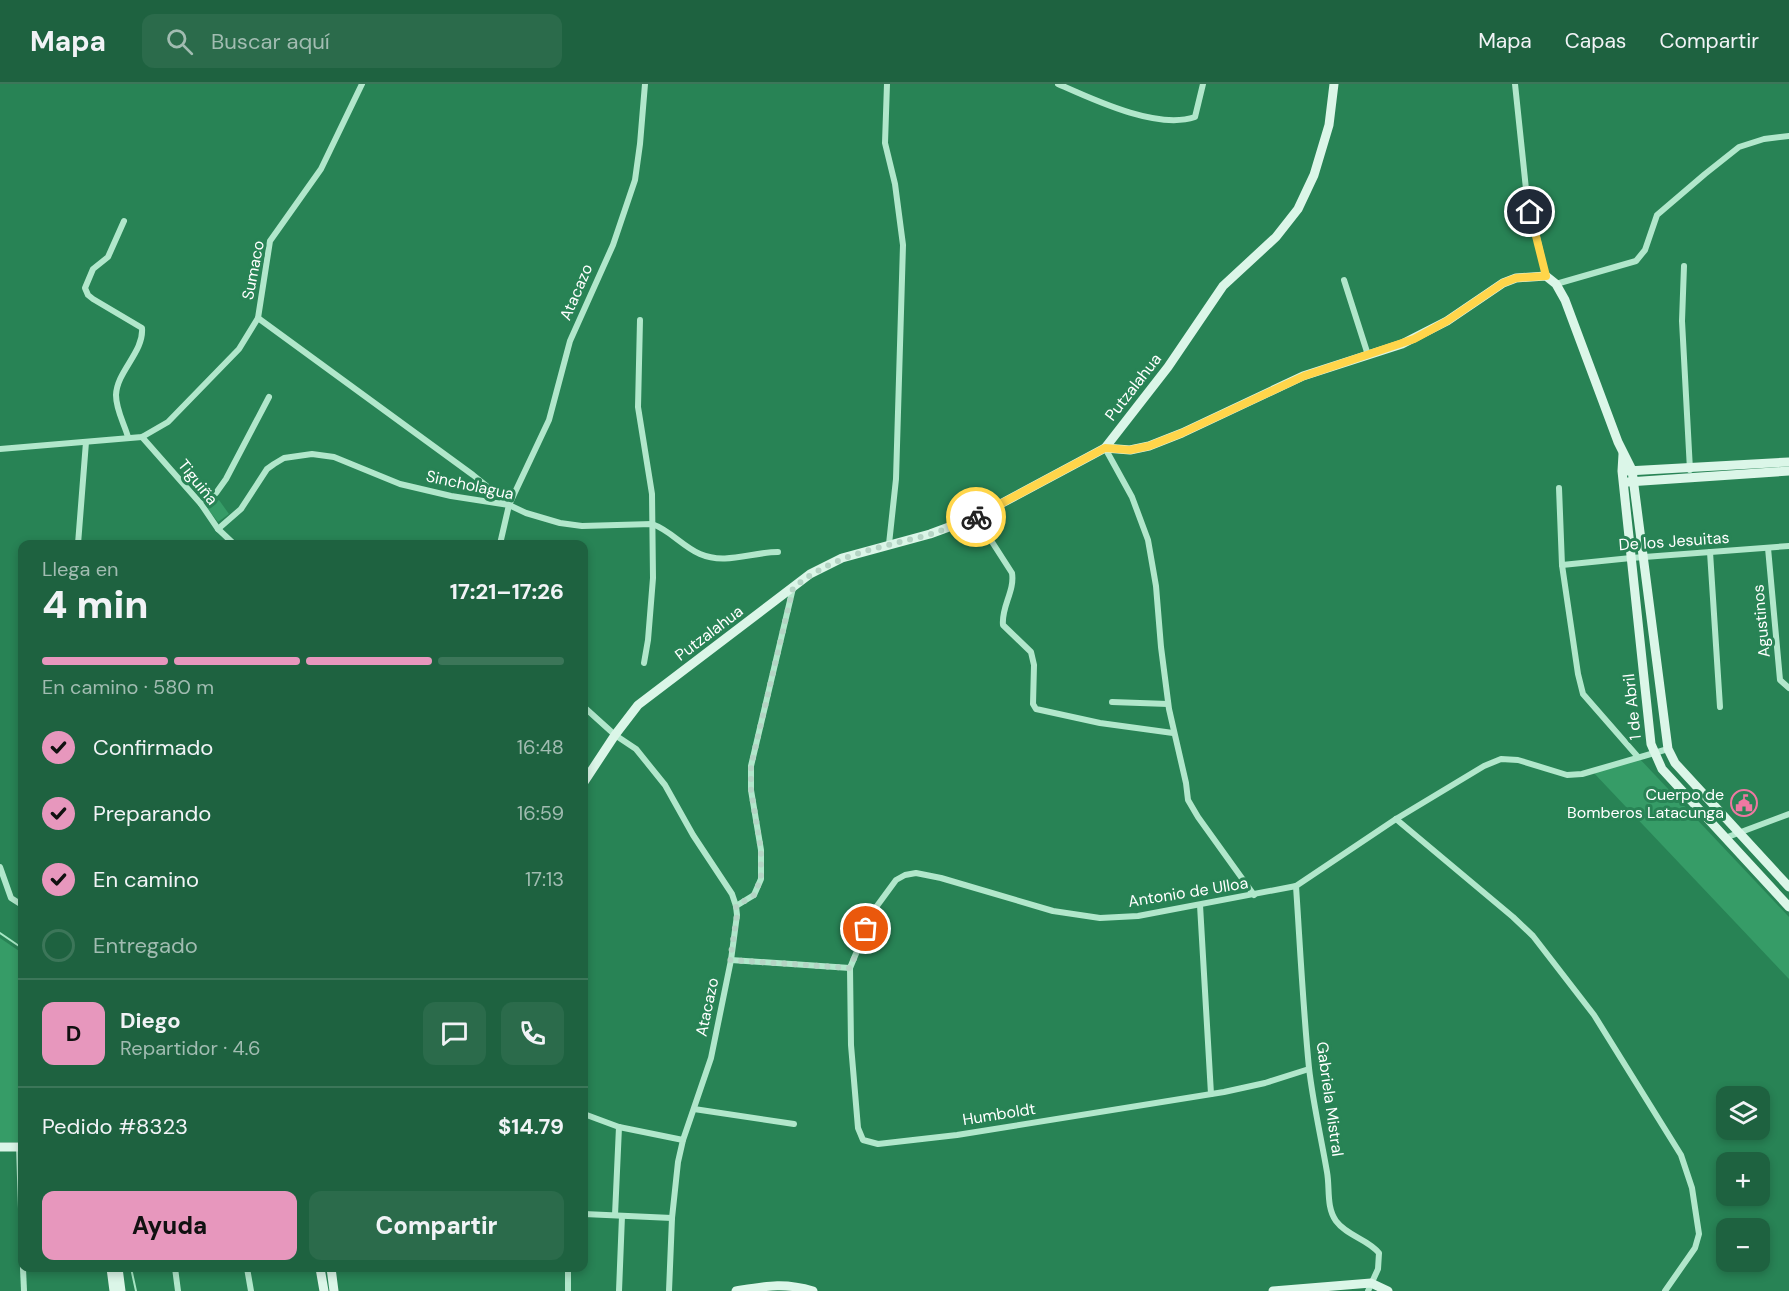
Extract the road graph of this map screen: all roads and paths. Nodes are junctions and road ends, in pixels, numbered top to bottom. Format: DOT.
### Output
graph roads {
  1 [pos="362,84"];
  2 [pos="645,84"];
  3 [pos="887,84"];
  4 [pos="1058,84"];
  5 [pos="1203,84"];
  6 [pos="1334,84"];
  7 [pos="1515,84"];
  8 [pos="1789,136"];
  9 [pos="123,221"];
  10 [pos="1684,266"];
  11 [pos="1546,276"];
  12 [pos="1344,280"];
  13 [pos="1556,284"];
  14 [pos="258,318"];
  15 [pos="640,320"];
  16 [pos="1368,356"];
  17 [pos="269,397"];
  18 [pos="128,437"];
  19 [pos="142,437"];
  20 [pos="86,442"];
  21 [pos="1105,448"];
  22 [pos="0,449"];
  23 [pos="1789,462"];
  24 [pos="1627,470"];
  25 [pos="1789,471"];
  26 [pos="1690,472"];
  27 [pos="1634,482"];
  28 [pos="1623,483"];
  29 [pos="1560,488"];
  30 [pos="201,504"];
  31 [pos="509,505"];
  32 [pos="975,517"];
  33 [pos="652,524"];
  34 [pos="218,530"];
  35 [pos="78,540"];
  36 [pos="229,540"];
  37 [pos="502,540"];
  38 [pos="889,544"];
  39 [pos="1789,546"];
  40 [pos="1768,548"];
  41 [pos="778,552"];
  42 [pos="1710,552"];
  43 [pos="1643,557"];
  44 [pos="1630,558"];
  45 [pos="1562,565"];
  46 [pos="793,588"];
  47 [pos="644,663"];
  48 [pos="1789,688"];
  49 [pos="1112,702"];
  50 [pos="1168,704"];
  51 [pos="1720,707"];
  52 [pos="588,711"];
  53 [pos="1173,733"];
  54 [pos="615,735"];
  55 [pos="1668,749"];
  56 [pos="1653,753"];
  57 [pos="1638,757"];
  58 [pos="588,776"];
  59 [pos="1789,814"];
  60 [pos="1396,819"];
  61 [pos="1738,832"];
  62 [pos="1725,838"];
  63 [pos="0,867"];
  64 [pos="1296,886"];
  65 [pos="1789,888"];
  66 [pos="1254,895"];
  67 [pos="18,902"];
  68 [pos="1200,905"];
  69 [pos="736,906"];
  70 [pos="1789,907"];
  71 [pos="730,960"];
  72 [pos="850,968"];
  73 [pos="1310,1069"];
  74 [pos="1211,1094"];
  75 [pos="694,1109"];
  76 [pos="588,1115"];
  77 [pos="794,1124"];
  78 [pos="619,1127"];
  79 [pos="683,1140"];
  80 [pos="0,1147"];
  81 [pos="18,1147"];
  82 [pos="588,1214"];
  83 [pos="619,1215"];
  84 [pos="672,1218"];
  85 [pos="23,1272"];
  86 [pos="112,1272"];
  87 [pos="118,1272"];
  88 [pos="176,1272"];
  89 [pos="248,1272"];
  90 [pos="321,1272"];
  91 [pos="332,1272"];
  92 [pos="568,1272"];
  93 [pos="1369,1287"];
  94 [pos="118,1290"];
  95 [pos="24,1291"];
  96 [pos="178,1291"];
  97 [pos="250,1291"];
  98 [pos="324,1291"];
  99 [pos="334,1291"];
  100 [pos="568,1291"];
  101 [pos="619,1291"];
  102 [pos="669,1291"];
  103 [pos="736,1291"];
  104 [pos="813,1291"];
  105 [pos="1273,1291"];
  106 [pos="1388,1291"];
  107 [pos="1665,1291"];
  1 -- 14 [label="street, Sumaco"];
  2 -- 31 [label="street, Atacazo"];
  3 -- 38 [label="street"];
  4 -- 5 [label="street"];
  6 -- 21 [label="street, Putzalahua"];
  7 -- 11 [label="street"];
  8 -- 13 [label="street"];
  9 -- 18 [label="street"];
  10 -- 26 [label="street"];
  11 -- 13 [label="street"];
  11 -- 16 [label="street"];
  12 -- 16 [label="street"];
  13 -- 24 [label="street, 1 de Abril"];
  14 -- 19 [label="street, Sumaco"];
  14 -- 31 [label="street"];
  15 -- 33 [label="street"];
  16 -- 21 [label="street"];
  17 -- 30 [label="street"];
  18 -- 19 [label="street"];
  18 -- 20 [label="street"];
  19 -- 30 [label="street, Tiguiña"];
  20 -- 22 [label="street"];
  20 -- 35 [label="street"];
  21 -- 32 [label="street, Putzalahua"];
  21 -- 50 [label="street"];
  23 -- 26 [label="street"];
  24 -- 26 [label="street"];
  24 -- 27 [label="street, 1 de Abril"];
  24 -- 28 [label="street, 1 de Abril"];
  25 -- 26 [label="street"];
  26 -- 27 [label="street"];
  27 -- 28 [label="street"];
  27 -- 43 [label="street, 1 de Abril"];
  28 -- 44 [label="street, 1 de Abril"];
  29 -- 45 [label="street"];
  30 -- 34 [label="street, Tiguiña"];
  31 -- 33 [label="street, Sincholagua"];
  31 -- 34 [label="street, Sincholagua"];
  31 -- 37 [label="street, Atacazo"];
  32 -- 38 [label="street, Putzalahua"];
  32 -- 53 [label="street"];
  33 -- 41 [label="street"];
  33 -- 47 [label="street"];
  34 -- 36 [label="street, Tiguiña"];
  38 -- 46 [label="street, Putzalahua"];
  39 -- 40 [label="street, De los Jesuitas"];
  40 -- 42 [label="street, De los Jesuitas"];
  40 -- 48 [label="street, Agustinos"];
  42 -- 43 [label="street, De los Jesuitas"];
  42 -- 51 [label="street"];
  43 -- 44 [label="street, De los Jesuitas"];
  43 -- 55 [label="street, 1 de Abril"];
  44 -- 45 [label="street, De los Jesuitas"];
  44 -- 56 [label="street, 1 de Abril"];
  45 -- 57 [label="street"];
  46 -- 54 [label="street, Putzalahua"];
  46 -- 69 [label="street"];
  49 -- 50 [label="street"];
  50 -- 53 [label="street"];
  52 -- 54 [label="street"];
  53 -- 66 [label="street"];
  54 -- 58 [label="street, Putzalahua"];
  54 -- 69 [label="street"];
  55 -- 56 [label="street, Antonio de Ulloa"];
  55 -- 61 [label="street, 1 de Abril"];
  56 -- 57 [label="street, Antonio de Ulloa"];
  56 -- 62 [label="street, 1 de Abril"];
  57 -- 60 [label="street, Antonio de Ulloa"];
  59 -- 61 [label="street"];
  60 -- 64 [label="street, Antonio de Ulloa"];
  60 -- 107 [label="street"];
  61 -- 62 [label="street"];
  61 -- 65 [label="street, 1 de Abril"];
  62 -- 70 [label="street, 1 de Abril"];
  63 -- 67 [label="street"];
  64 -- 66 [label="street, Antonio de Ulloa"];
  64 -- 73 [label="street, Gabriela Mistral"];
  66 -- 68 [label="street, Antonio de Ulloa"];
  68 -- 72 [label="street, Antonio de Ulloa"];
  68 -- 74 [label="street"];
  69 -- 71 [label="street, Atacazo"];
  71 -- 72 [label="street"];
  71 -- 75 [label="street, Atacazo"];
  72 -- 74 [label="street, Humboldt"];
  73 -- 74 [label="street, Humboldt"];
  73 -- 93 [label="street, Gabriela Mistral"];
  75 -- 77 [label="street"];
  75 -- 79 [label="street, Atacazo"];
  76 -- 78 [label="street"];
  78 -- 79 [label="street"];
  78 -- 83 [label="street"];
  79 -- 84 [label="street, Atacazo"];
  80 -- 81 [label="street"];
  82 -- 83 [label="street"];
  83 -- 84 [label="street"];
  83 -- 101 [label="street"];
  84 -- 102 [label="street, Atacazo"];
  85 -- 95 [label="street"];
  86 -- 94 [label="street"];
  87 -- 94 [label="street"];
  88 -- 96 [label="street"];
  89 -- 97 [label="street"];
  90 -- 98 [label="street"];
  91 -- 99 [label="street"];
  92 -- 100 [label="street"];
  93 -- 105 [label="street"];
  93 -- 106 [label="street"];
  103 -- 104 [label="street"];
}
